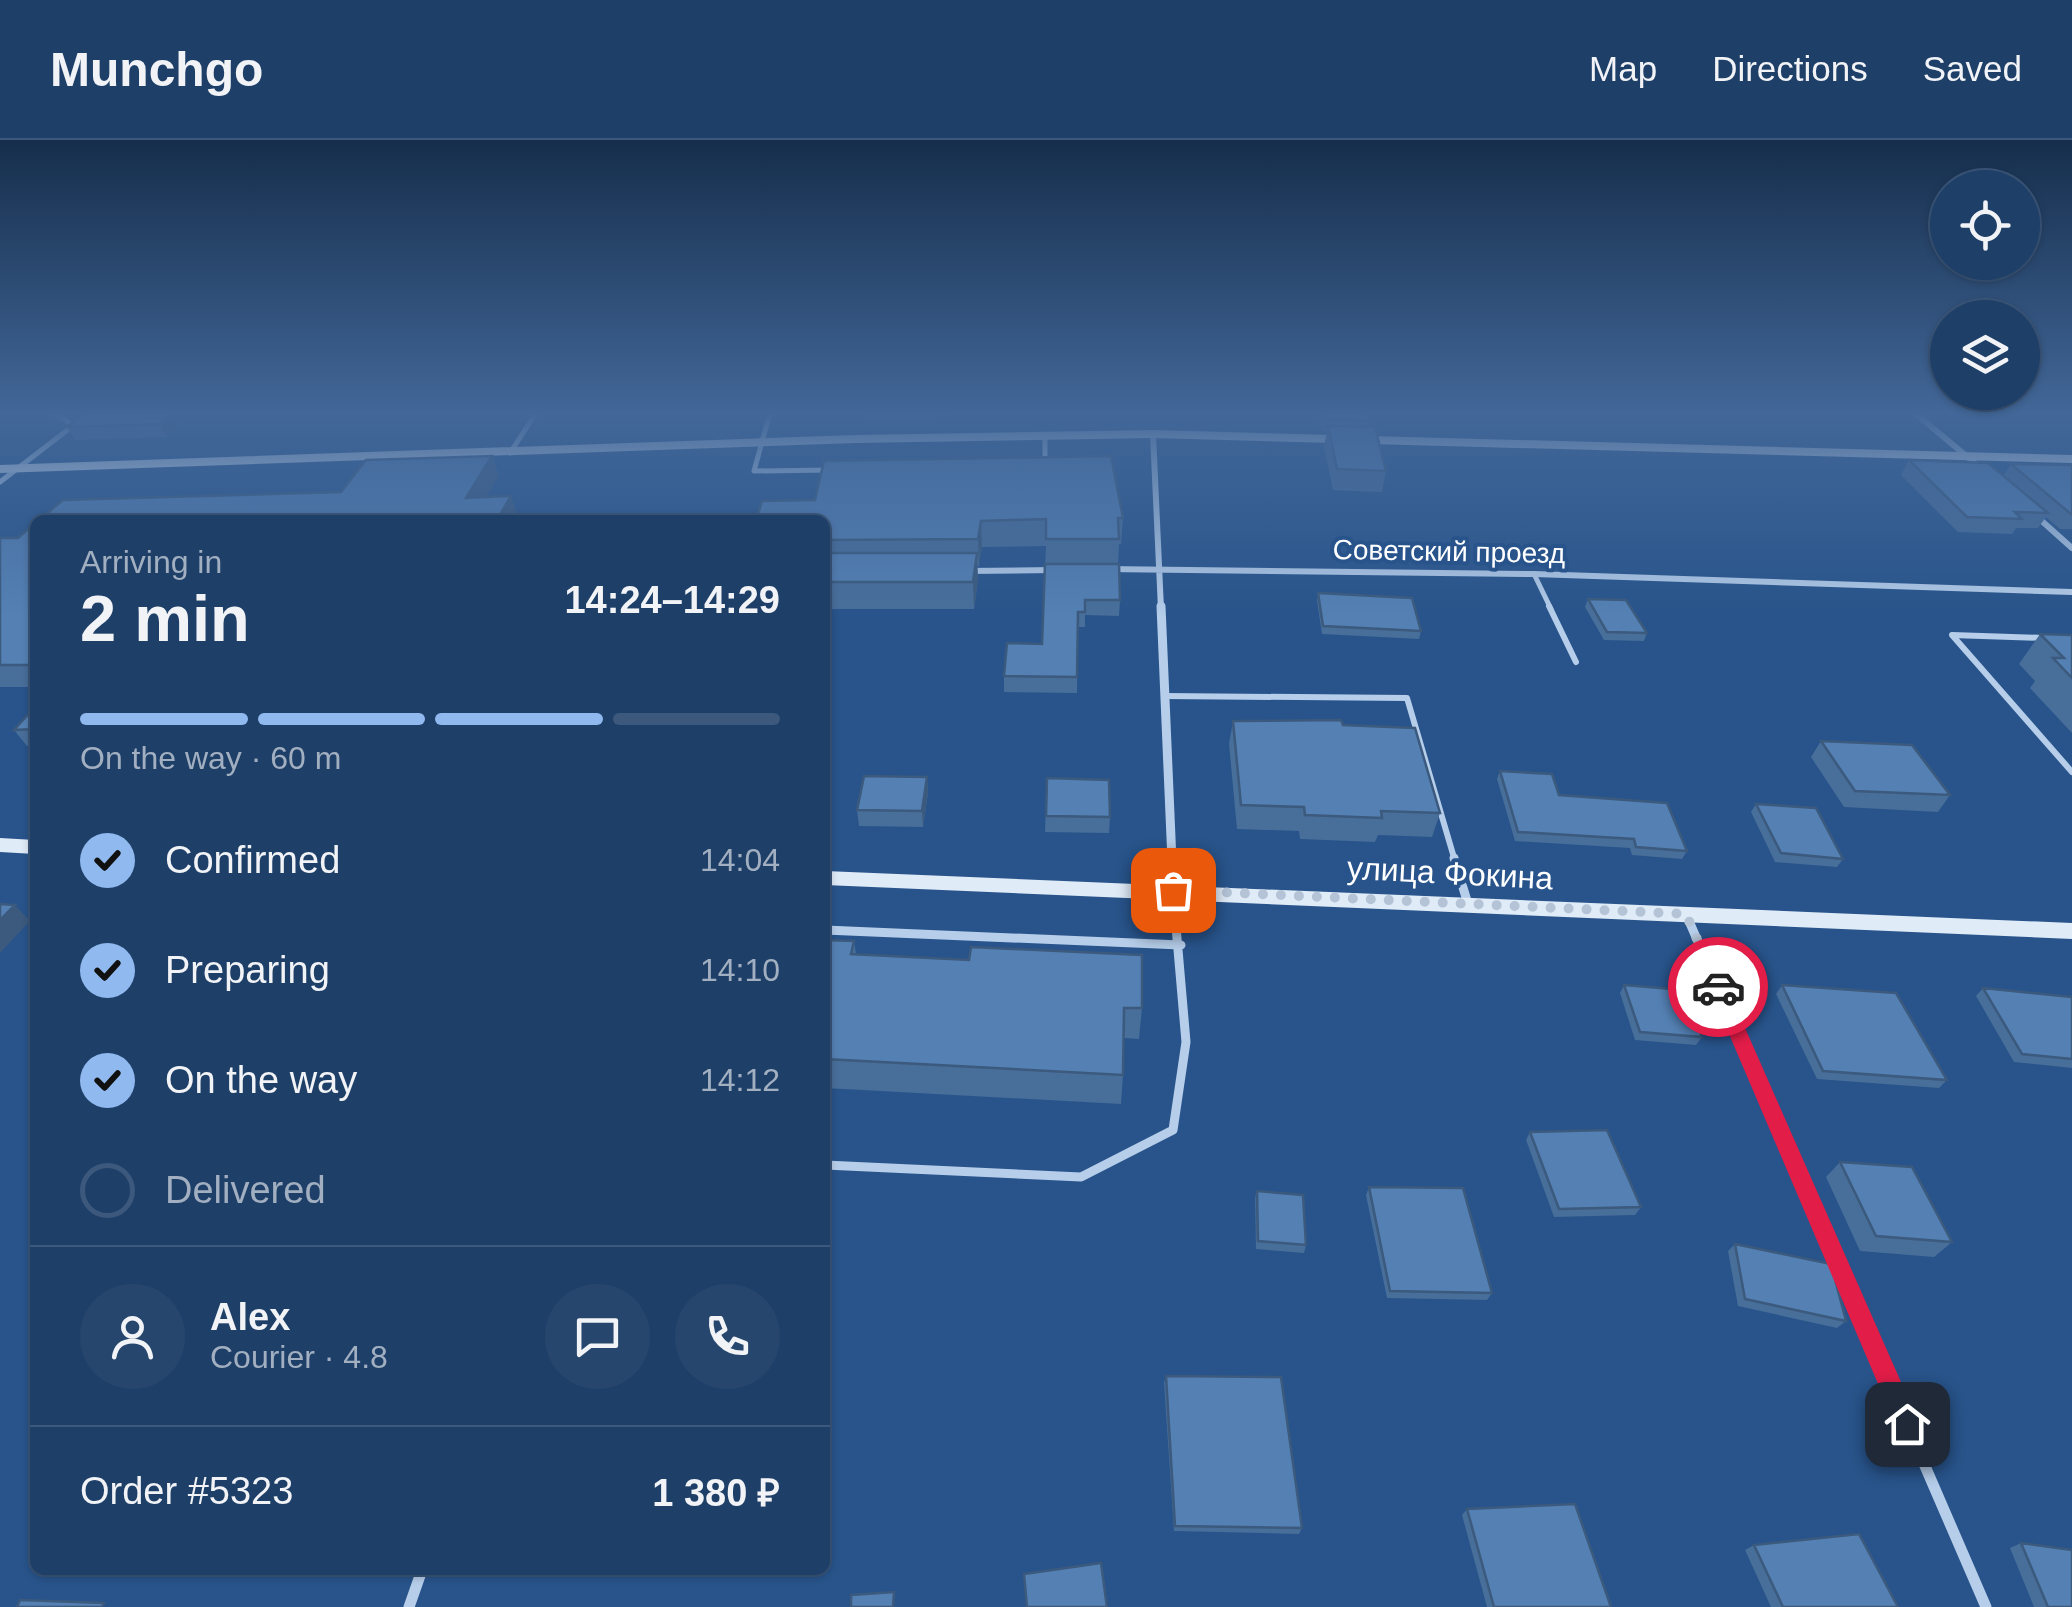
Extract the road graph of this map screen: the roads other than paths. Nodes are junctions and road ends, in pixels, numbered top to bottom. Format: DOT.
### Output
graph roads {
  1 [pos="1155,481"];
  2 [pos="2019,501"];
  3 [pos="2072,548"];
  4 [pos="1158,568"];
  5 [pos="1101,569"];
  6 [pos="1063,570"];
  7 [pos="948,571"];
  8 [pos="1534,574"];
  9 [pos="2072,592"];
  10 [pos="2055,638"];
  11 [pos="1576,662"];
  12 [pos="1164,696"];
  13 [pos="2072,772"];
  14 [pos="0,844"];
  15 [pos="30,846"];
  16 [pos="830,878"];
  17 [pos="1173,890"];
  18 [pos="1468,904"];
  19 [pos="1686,914"];
  20 [pos="830,930"];
  21 [pos="2072,931"];
  22 [pos="1181,946"];
  23 [pos="830,1164"];
  24 [pos="420,1575"];
  25 [pos="409,1607"];
  26 [pos="1986,1607"];
  1 -- 4 [label="street"];
  2 -- 3 [label="street"];
  4 -- 5 [label="street, Советский проезд"];
  4 -- 8 [label="street, Советский проезд"];
  4 -- 12 [label="street"];
  6 -- 7 [label="street"];
  8 -- 9 [label="street, Советский проезд"];
  8 -- 11 [label="lane"];
  10 -- 13 [label="lane"];
  12 -- 17 [label="street"];
  12 -- 18 [label="lane"];
  14 -- 15 [label="main road"];
  16 -- 17 [label="main road, улица Фокина"];
  17 -- 18 [label="main road, улица Фокина"];
  17 -- 22 [label="lane"];
  18 -- 19 [label="main road, улица Фокина"];
  19 -- 21 [label="main road, улица Фокина"];
  19 -- 26 [label="lane"];
  20 -- 22 [label="lane"];
  22 -- 23 [label="lane"];
  24 -- 25 [label="lane"];
}
